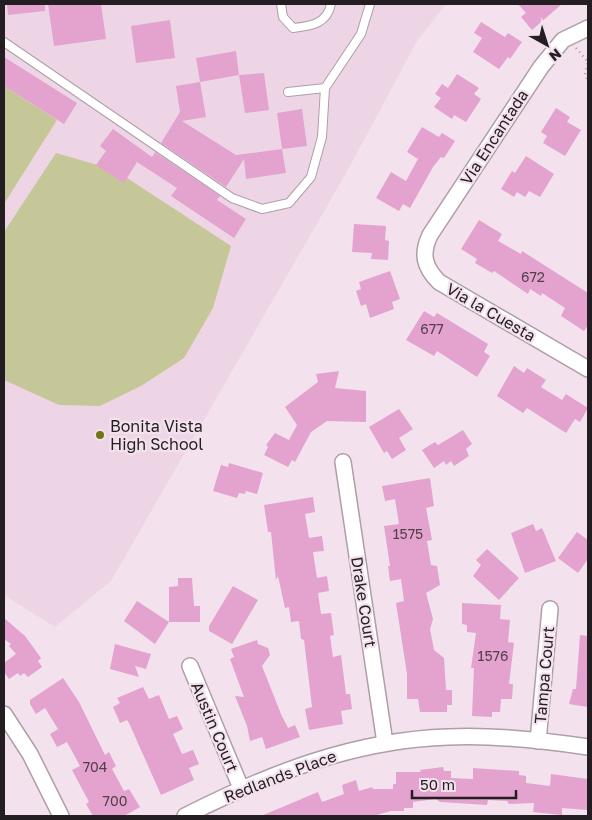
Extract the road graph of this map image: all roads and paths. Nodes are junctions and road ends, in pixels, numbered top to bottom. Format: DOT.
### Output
graph roads {
  1 [pos="281,4"];
  2 [pos="331,4"];
  3 [pos="370,4"];
  4 [pos="581,31"];
  5 [pos="4,42"];
  6 [pos="588,81"];
  7 [pos="325,88"];
  8 [pos="288,92"];
  9 [pos="430,235"];
  10 [pos="588,369"];
  11 [pos="343,462"];
  12 [pos="550,609"];
  13 [pos="190,666"];
  14 [pos="4,714"];
  15 [pos="538,741"];
  16 [pos="385,743"];
  17 [pos="588,747"];
  18 [pos="241,788"];
  19 [pos="61,816"];
  20 [pos="185,816"];
  1 -- 2 [label="lane"];
  3 -- 7 [label="lane"];
  4 -- 6 [label="path"];
  4 -- 9 [label="street, Via Encantada"];
  5 -- 7 [label="lane"];
  7 -- 8 [label="lane"];
  9 -- 10 [label="street, Via la Cuesta"];
  11 -- 16 [label="street, Drake Court"];
  12 -- 15 [label="street, Tampa Court"];
  13 -- 18 [label="street, Austin Court"];
  14 -- 19 [label="street"];
  15 -- 16 [label="street, Redlands Place"];
  15 -- 17 [label="street, Redlands Place"];
  16 -- 18 [label="street, Redlands Place"];
  18 -- 20 [label="street, Redlands Place"];
}
